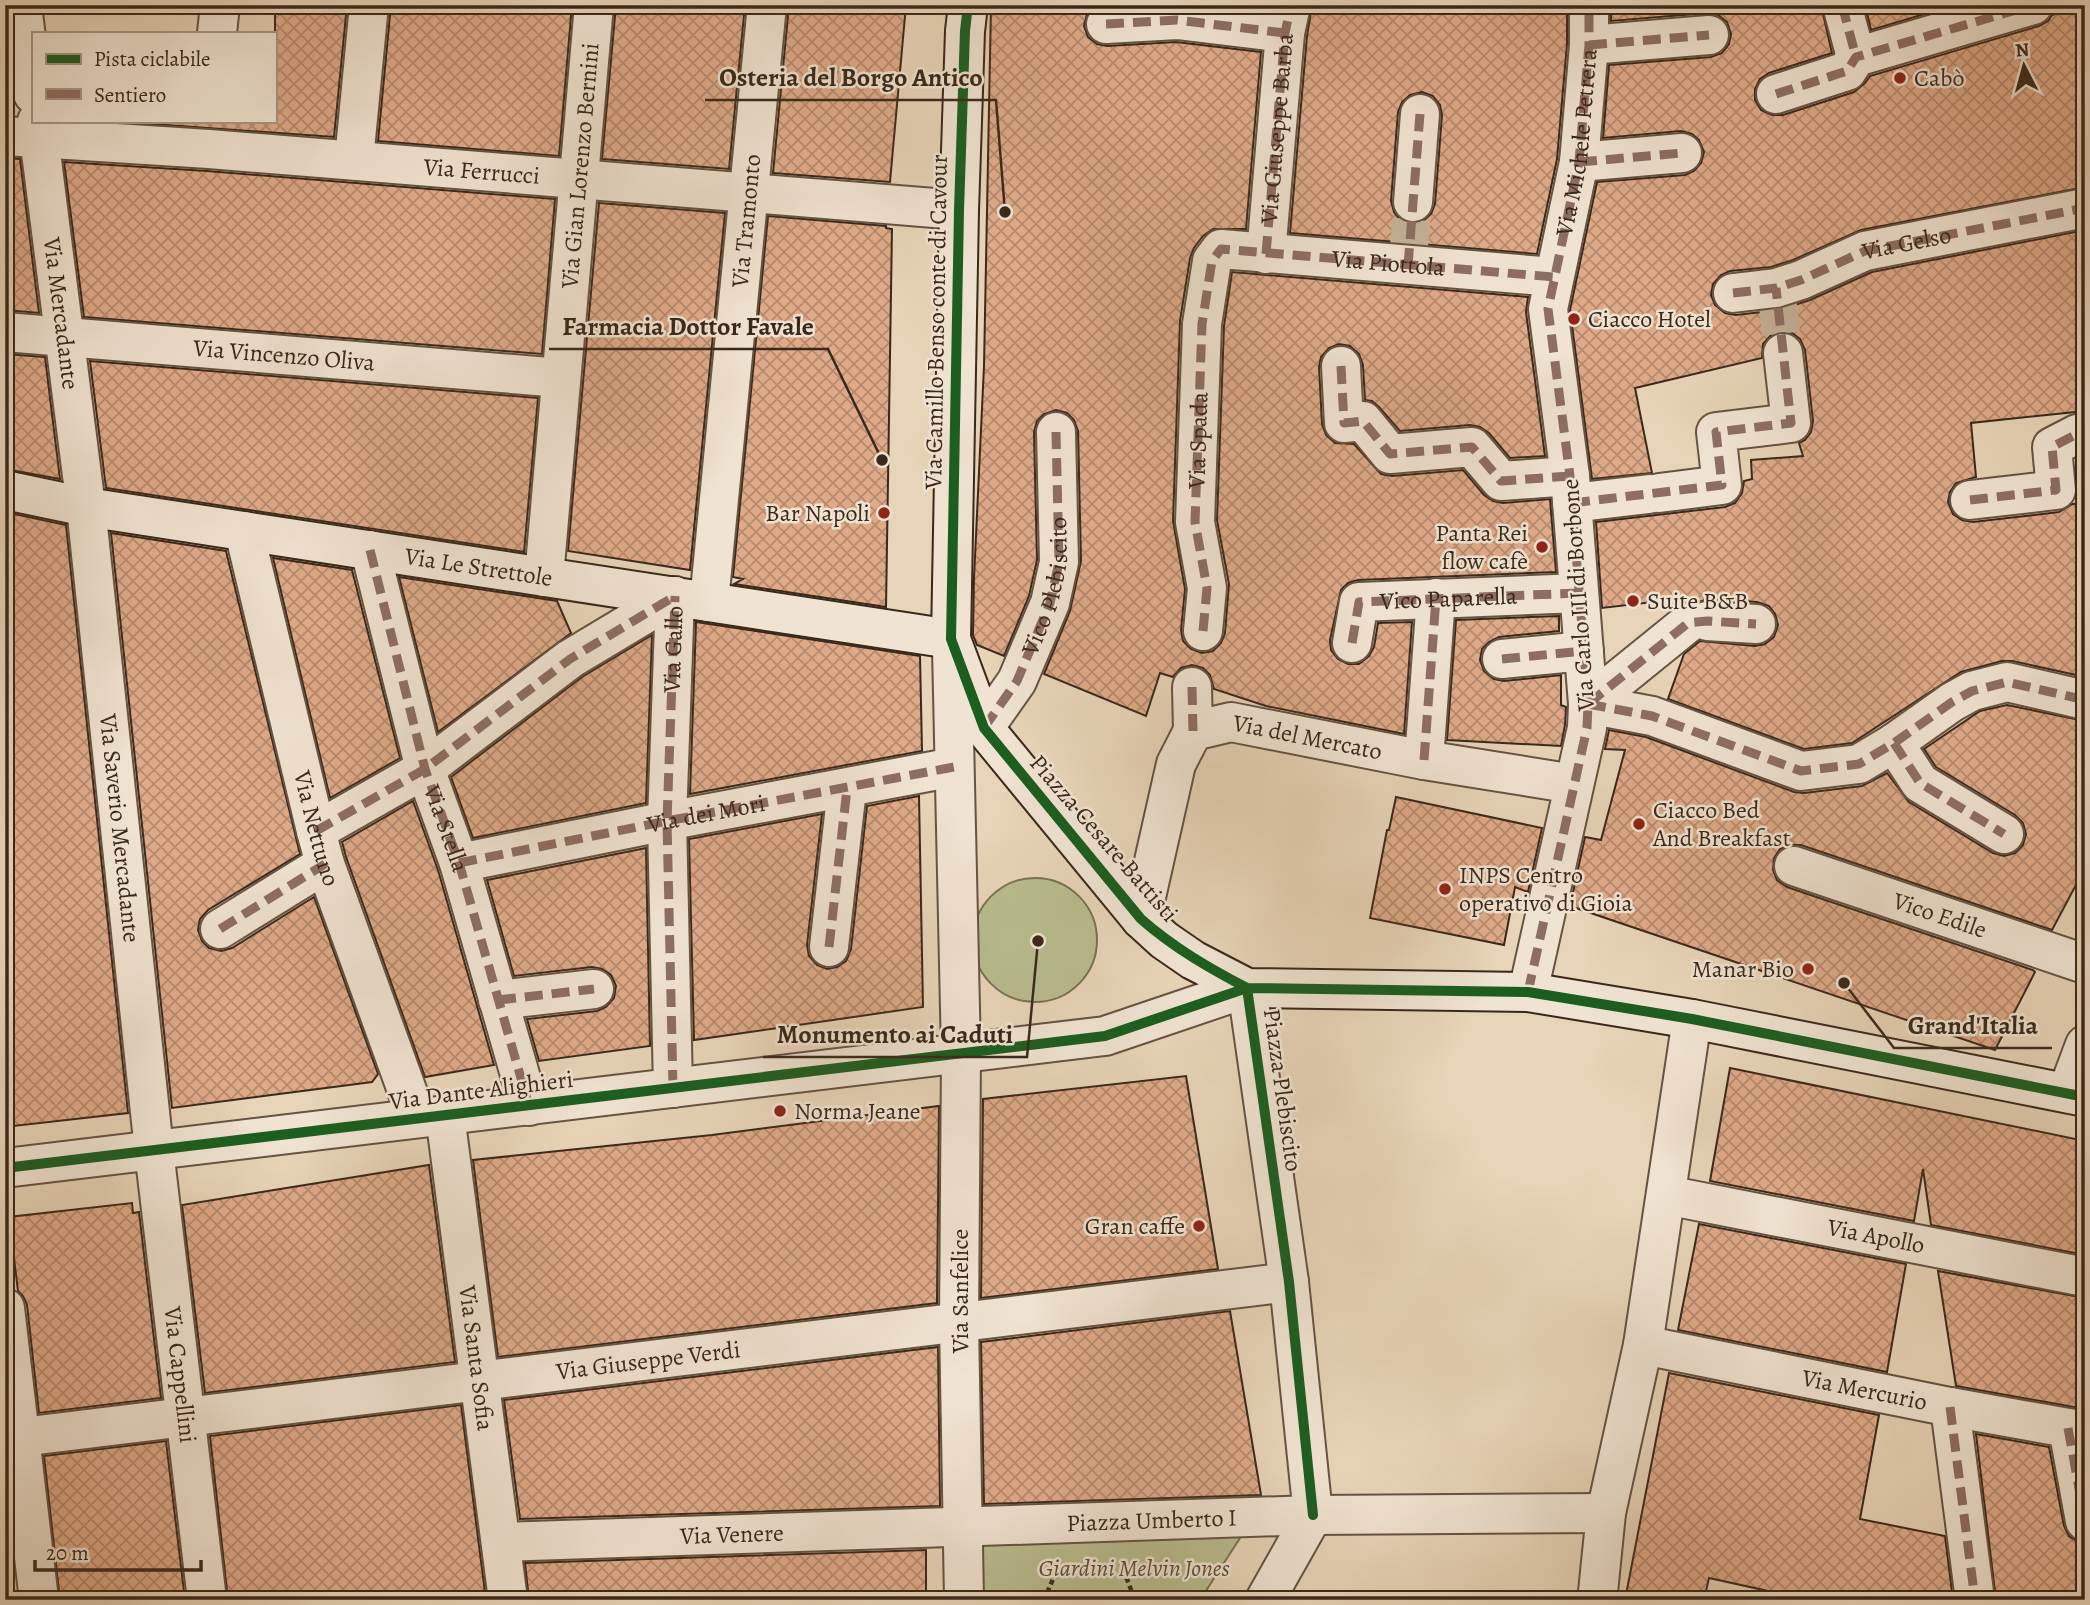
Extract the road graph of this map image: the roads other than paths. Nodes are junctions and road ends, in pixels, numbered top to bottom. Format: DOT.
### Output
graph roads {
  1 [pos="22,5"];
  2 [pos="219,5"];
  3 [pos="369,5"];
  4 [pos="594,5"];
  5 [pos="767,5"];
  6 [pos="968,5"];
  7 [pos="1589,5"];
  8 [pos="1842,5"];
  9 [pos="2033,5"];
  10 [pos="1288,19"];
  11 [pos="1105,24"];
  12 [pos="218,32"];
  13 [pos="1709,35"];
  14 [pos="1589,46"];
  15 [pos="1856,57"];
  16 [pos="32,86"];
  17 [pos="1776,94"];
  18 [pos="1420,114"];
  19 [pos="27,132"];
  20 [pos="210,135"];
  21 [pos="1682,153"];
  22 [pos="354,160"];
  23 [pos="1579,162"];
  24 [pos="579,179"];
  25 [pos="750,192"];
  26 [pos="1413,202"];
  27 [pos="2085,208"];
  28 [pos="959,210"];
  29 [pos="1221,249"];
  30 [pos="1266,254"];
  31 [pos="1554,277"];
  32 [pos="1733,293"];
  33 [pos="5,332"];
  34 [pos="64,337"];
  35 [pos="1783,353"];
  36 [pos="1341,366"];
  37 [pos="561,378"];
  38 [pos="1056,432"];
  39 [pos="2077,434"];
  40 [pos="5,490"];
  41 [pos="1571,490"];
  42 [pos="1970,500"];
  43 [pos="86,507"];
  44 [pos="244,531"];
  45 [pos="370,550"];
  46 [pos="544,577"];
  47 [pos="1579,593"];
  48 [pos="1436,598"];
  49 [pos="692,599"];
  50 [pos="1756,624"];
  51 [pos="1203,631"];
  52 [pos="951,639"];
  53 [pos="1352,643"];
  54 [pos="1584,651"];
  55 [pos="1502,659"];
  56 [pos="1192,687"];
  57 [pos="2085,700"];
  58 [pos="1588,704"];
  59 [pos="984,728"];
  60 [pos="1193,731"];
  61 [pos="1895,743"];
  62 [pos="1424,760"];
  63 [pos="954,767"];
  64 [pos="425,769"];
  65 [pos="1574,784"];
  66 [pos="847,789"];
  67 [pos="667,821"];
  68 [pos="2004,834"];
  69 [pos="321,848"];
  70 [pos="459,863"];
  71 [pos="1794,866"];
  72 [pos="1141,919"];
  73 [pos="220,929"];
  74 [pos="829,947"];
  75 [pos="2085,964"];
  76 [pos="1247,988"];
  77 [pos="594,989"];
  78 [pos="1528,992"];
  79 [pos="498,1000"];
  80 [pos="1692,1019"];
  81 [pos="2085,1045"];
  82 [pos="961,1054"];
  83 [pos="673,1088"];
  84 [pos="2076,1095"];
  85 [pos="529,1106"];
  86 [pos="431,1117"];
  87 [pos="154,1150"];
  88 [pos="5,1168"];
  89 [pos="1666,1195"];
  90 [pos="2085,1277"];
  91 [pos="1289,1282"];
  92 [pos="5,1308"];
  93 [pos="959,1322"];
  94 [pos="1643,1345"];
  95 [pos="480,1380"];
  96 [pos="1950,1407"];
  97 [pos="186,1417"];
  98 [pos="2076,1429"];
  99 [pos="13,1438"];
  100 [pos="1606,1513"];
  101 [pos="1313,1516"];
  102 [pos="2085,1521"];
  103 [pos="963,1528"];
  104 [pos="501,1542"];
  105 [pos="39,1600"];
  106 [pos="207,1600"];
  107 [pos="508,1600"];
  108 [pos="964,1600"];
  109 [pos="1265,1600"];
  110 [pos="1600,1600"];
  111 [pos="1975,1600"];
  1 -- 16 [label="street"];
  2 -- 12 [label="street"];
  3 -- 22 [label="street"];
  4 -- 24 [label="street, Via Gian Lorenzo Bernini"];
  5 -- 25 [label="street, Via Tramonto"];
  6 -- 28 [label="street, Via Camillo Benso conte di Cavour"];
  7 -- 14 [label="street, Via Michele Petrera"];
  8 -- 15 [label="street"];
  9 -- 15 [label="street"];
  10 -- 11 [label="street"];
  10 -- 30 [label="street, Via Giuseppe Barba"];
  13 -- 14 [label="street"];
  14 -- 23 [label="street, Via Michele Petrera"];
  15 -- 17 [label="street"];
  18 -- 26 [label="street"];
  19 -- 20 [label="street, Via Ferrucci"];
  19 -- 34 [label="street, Via Mercadante"];
  20 -- 22 [label="street, Via Ferrucci"];
  21 -- 23 [label="street"];
  22 -- 24 [label="street, Via Ferrucci"];
  23 -- 31 [label="street, Via Michele Petrera"];
  24 -- 25 [label="street, Via Ferrucci"];
  24 -- 37 [label="street, Via Gian Lorenzo Bernini"];
  25 -- 28 [label="street, Via Ferrucci"];
  25 -- 49 [label="street, Via Tramonto"];
  27 -- 32 [label="street, Via Gelso"];
  28 -- 52 [label="street, Via Camillo Benso conte di Cavour"];
  29 -- 30 [label="street, Via Piottola"];
  29 -- 51 [label="street, Via Spada"];
  30 -- 31 [label="street, Via Piottola"];
  31 -- 41 [label="street, Via Carlo III di Borbone"];
  33 -- 34 [label="street, Via Vincenzo Oliva"];
  34 -- 37 [label="street, Via Vincenzo Oliva"];
  34 -- 43 [label="street, Via Mercadante"];
  35 -- 41 [label="street"];
  36 -- 41 [label="street"];
  37 -- 46 [label="street, Via Gian Lorenzo Bernini"];
  38 -- 59 [label="street, Vico Plebiscito"];
  39 -- 42 [label="street"];
  40 -- 43 [label="street, Via Le Strettole"];
  41 -- 47 [label="street, Via Carlo III di Borbone"];
  43 -- 44 [label="street, Via Le Strettole"];
  43 -- 87 [label="street, Via Saverio Mercadante"];
  44 -- 45 [label="street, Via Le Strettole"];
  44 -- 69 [label="street, Via Nettuno"];
  45 -- 46 [label="street, Via Le Strettole"];
  45 -- 64 [label="street, Via Stella"];
  46 -- 49 [label="street, Via Le Strettole"];
  47 -- 48 [label="street, Vico Paparella"];
  47 -- 54 [label="street, Via Carlo III di Borbone"];
  48 -- 53 [label="street, Vico Paparella"];
  48 -- 62 [label="street"];
  49 -- 52 [label="street, Via Le Strettole"];
  49 -- 64 [label="street, Via Gallo"];
  49 -- 67 [label="street, Via Gallo"];
  50 -- 58 [label="street"];
  52 -- 59 [label="street, Piazza Cesare Battisti"];
  52 -- 63 [label="street"];
  54 -- 55 [label="street"];
  54 -- 58 [label="street, Via Carlo III di Borbone"];
  56 -- 60 [label="street"];
  57 -- 61 [label="street"];
  58 -- 61 [label="street"];
  58 -- 65 [label="street, Via Carlo III di Borbone"];
  59 -- 72 [label="street, Piazza Cesare Battisti"];
  60 -- 62 [label="street, Via del Mercato"];
  60 -- 72 [label="street"];
  61 -- 68 [label="street"];
  62 -- 65 [label="street, Via del Mercato"];
  63 -- 66 [label="street, Via dei Mori"];
  63 -- 82 [label="street"];
  64 -- 69 [label="street, Via Gallo"];
  64 -- 70 [label="street, Via Stella"];
  65 -- 78 [label="street, Via Carlo III di Borbone"];
  66 -- 67 [label="street, Via dei Mori"];
  66 -- 74 [label="street"];
  67 -- 70 [label="street, Via dei Mori"];
  67 -- 83 [label="street, Via Gallo"];
  69 -- 73 [label="street, Via Gallo"];
  69 -- 86 [label="street, Via Nettuno"];
  70 -- 79 [label="street, Via Stella"];
  71 -- 75 [label="street, Vico Edile"];
  72 -- 76 [label="street, Piazza Cesare Battisti"];
  76 -- 78 [label="street, Piazza Plebiscito"];
  76 -- 82 [label="street"];
  76 -- 91 [label="street, Piazza Plebiscito"];
  77 -- 79 [label="street"];
  78 -- 80 [label="street, Piazza Plebiscito"];
  79 -- 85 [label="street, Via Stella"];
  80 -- 84 [label="street, Piazza Plebiscito"];
  80 -- 89 [label="street"];
  81 -- 84 [label="street"];
  82 -- 83 [label="street, Via Dante Alighieri"];
  82 -- 93 [label="street, Via Sanfelice"];
  83 -- 85 [label="street, Via Dante Alighieri"];
  85 -- 86 [label="street, Via Dante Alighieri"];
  86 -- 87 [label="street, Via Dante Alighieri"];
  86 -- 95 [label="street, Via Santa Sofia"];
  87 -- 88 [label="street, Via Dante Alighieri"];
  87 -- 97 [label="street, Via Cappellini"];
  89 -- 90 [label="street, Via Apollo"];
  89 -- 94 [label="street"];
  91 -- 93 [label="street, Via Giuseppe Verdi"];
  91 -- 101 [label="street, Piazza Plebiscito"];
  92 -- 99 [label="street"];
  93 -- 95 [label="street, Via Giuseppe Verdi"];
  93 -- 103 [label="street, Via Sanfelice"];
  94 -- 96 [label="street, Via Mercurio"];
  94 -- 100 [label="street"];
  95 -- 97 [label="street, Via Giuseppe Verdi"];
  95 -- 104 [label="street, Via Santa Sofia"];
  96 -- 98 [label="street, Via Mercurio"];
  96 -- 111 [label="street"];
  97 -- 99 [label="street, Via Giuseppe Verdi"];
  97 -- 106 [label="street, Via Cappellini"];
  98 -- 102 [label="street"];
  99 -- 105 [label="street"];
  100 -- 101 [label="street"];
  100 -- 110 [label="street"];
  101 -- 103 [label="street, Piazza Umberto I"];
  101 -- 109 [label="street"];
  103 -- 104 [label="street, Via Venere"];
  103 -- 108 [label="street"];
  104 -- 107 [label="street, Via Santa Sofia"];
}
